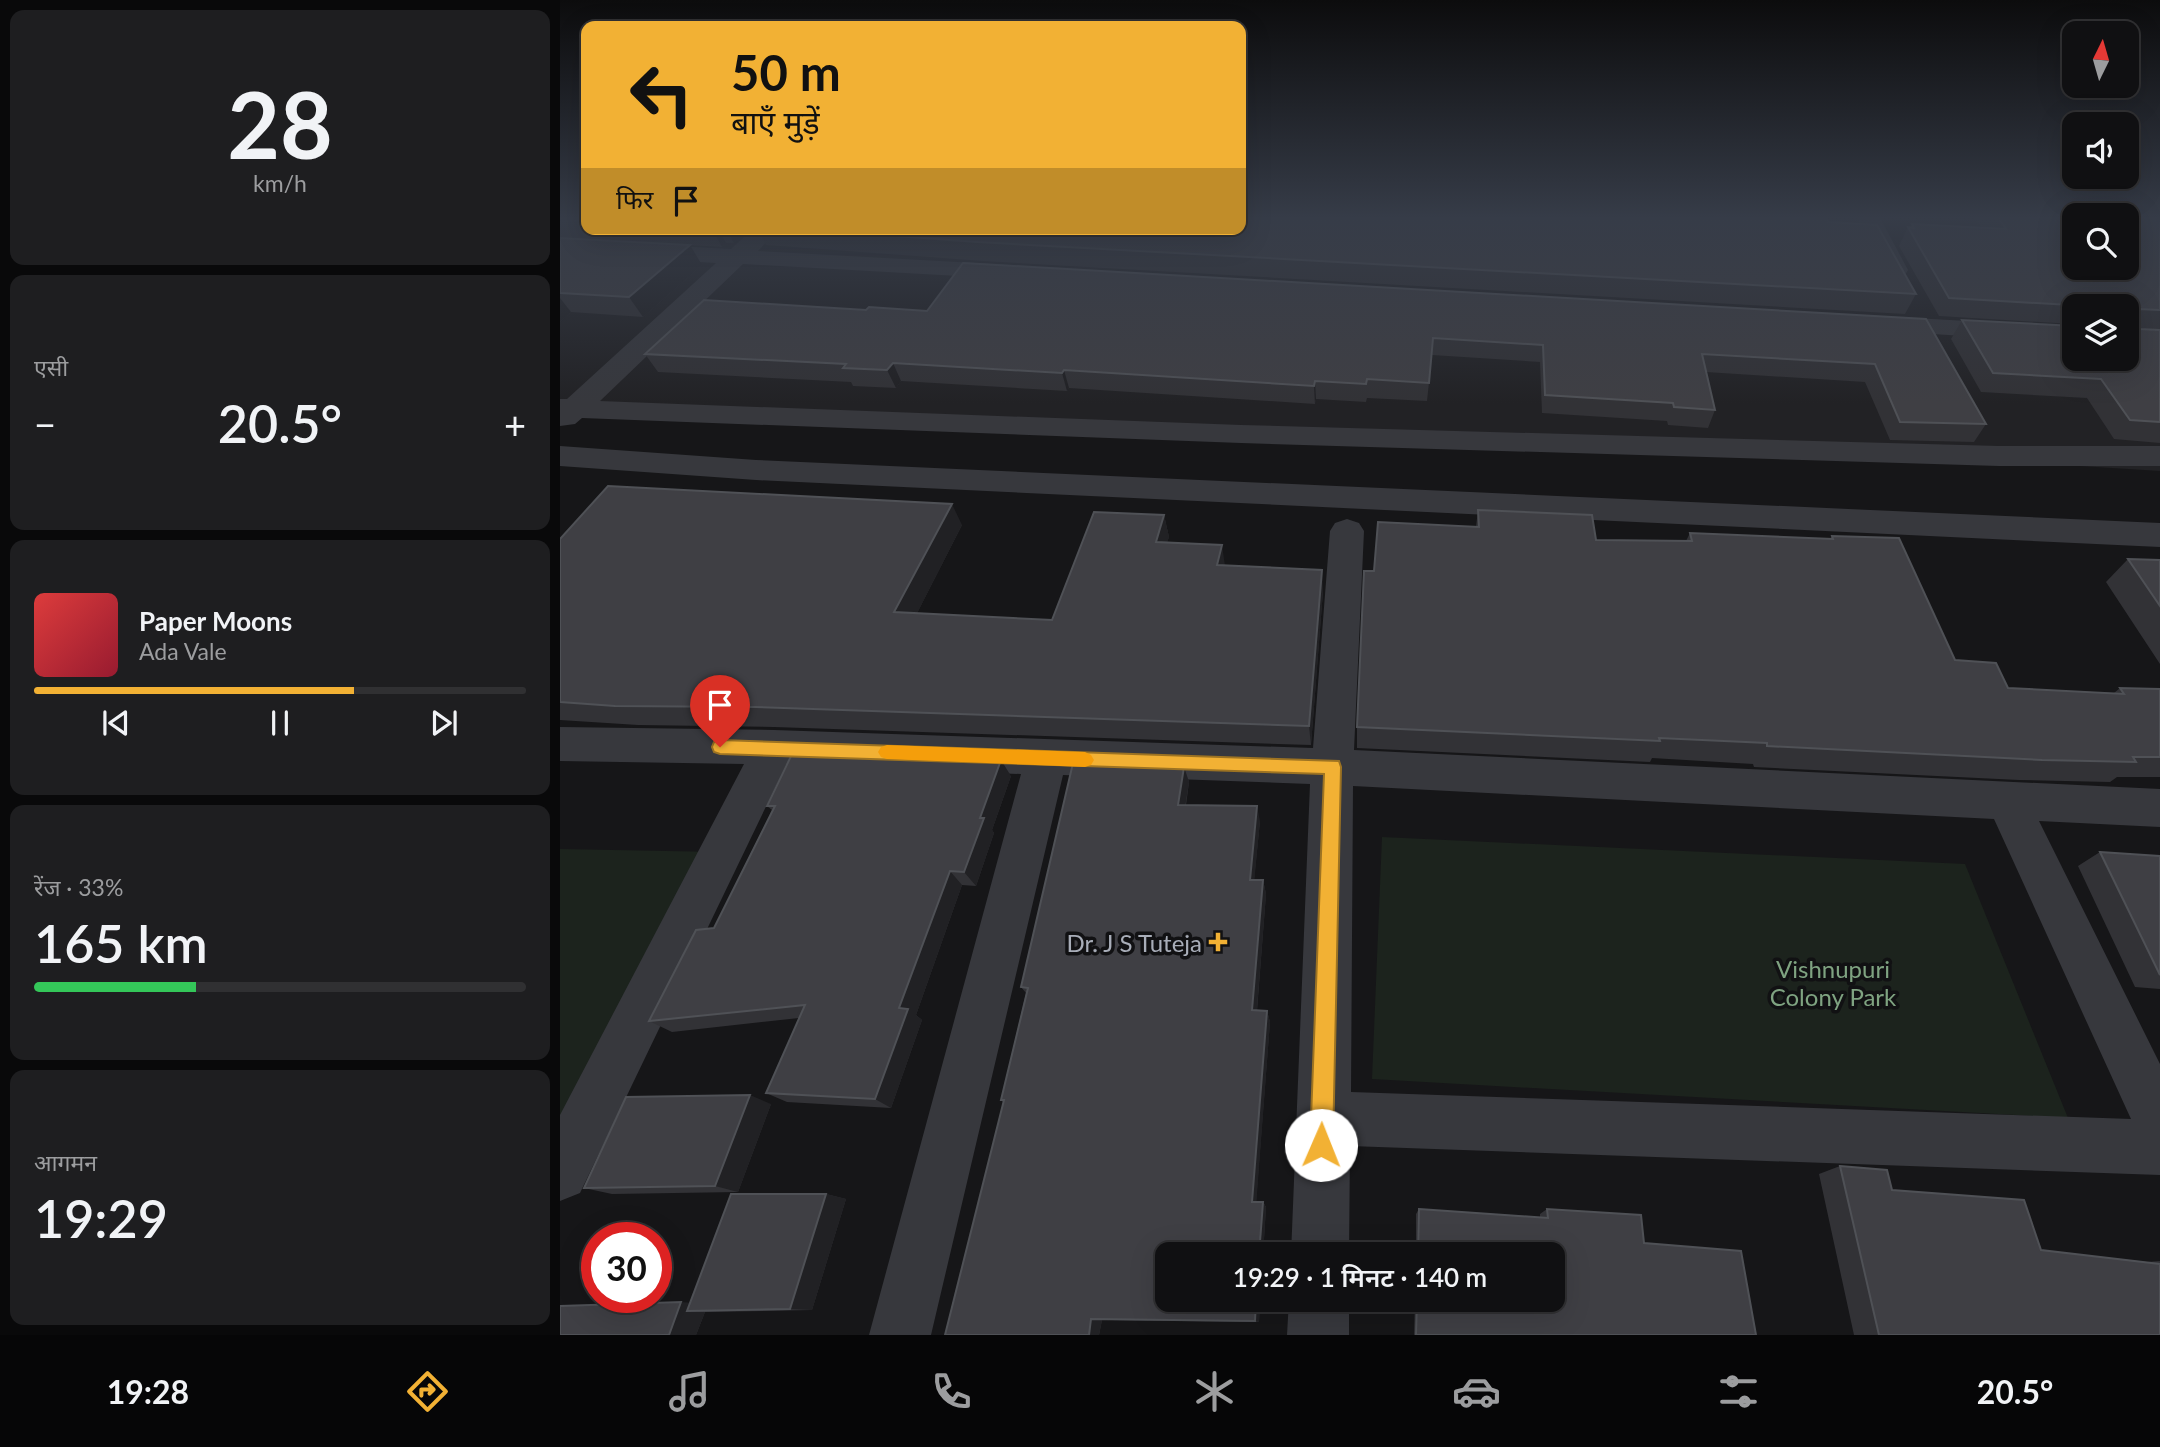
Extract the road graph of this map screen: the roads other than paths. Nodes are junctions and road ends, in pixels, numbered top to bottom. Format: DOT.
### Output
graph roads {
  1 [pos="713,278"];
  2 [pos="1900,278"];
  3 [pos="1856,322"];
  4 [pos="2062,335"];
  5 [pos="1932,338"];
  6 [pos="565,413"];
  7 [pos="560,456"];
  8 [pos="2160,456"];
  9 [pos="1348,531"];
  10 [pos="2160,535"];
  11 [pos="560,744"];
  12 [pos="774,747"];
  13 [pos="1046,759"];
  14 [pos="1332,767"];
  15 [pos="2008,803"];
  16 [pos="2160,808"];
  17 [pos="1322,1118"];
  18 [pos="2160,1121"];
  19 [pos="2160,1147"];
  20 [pos="560,1173"];
  21 [pos="1320,1242"];
  22 [pos="1319,1312"];
  23 [pos="900,1335"];
  24 [pos="1318,1335"];
  1 -- 6 [label="street"];
  2 -- 5 [label="street"];
  3 -- 5 [label="street"];
  4 -- 5 [label="street"];
  6 -- 8 [label="street"];
  7 -- 10 [label="street"];
  9 -- 14 [label="street"];
  11 -- 12 [label="street"];
  12 -- 13 [label="street"];
  12 -- 20 [label="street"];
  13 -- 14 [label="street"];
  13 -- 23 [label="street"];
  14 -- 15 [label="street"];
  14 -- 17 [label="street"];
  15 -- 16 [label="street"];
  15 -- 18 [label="street"];
  17 -- 19 [label="street"];
  17 -- 21 [label="street"];
  22 -- 24 [label="street"];
}
